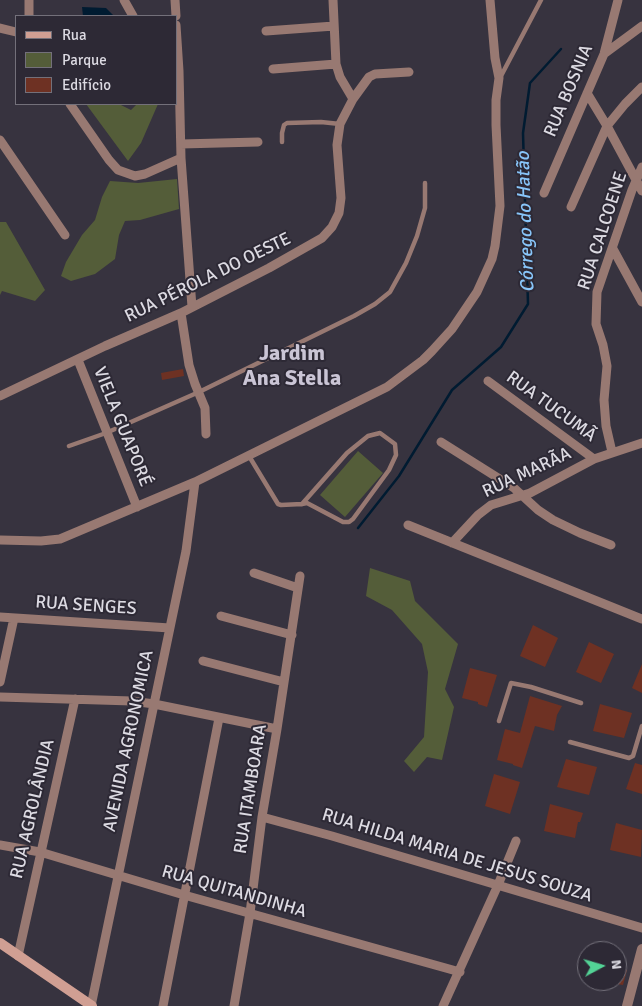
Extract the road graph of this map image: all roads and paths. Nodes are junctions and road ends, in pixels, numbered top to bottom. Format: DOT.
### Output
graph roads {
  1 [pos="29,0"];
  2 [pos="124,0"];
  3 [pos="175,0"];
  4 [pos="333,0"];
  5 [pos="490,0"];
  6 [pos="541,0"];
  7 [pos="618,0"];
  8 [pos="29,15"];
  9 [pos="132,15"];
  10 [pos="176,15"];
  11 [pos="334,26"];
  12 [pos="642,26"];
  13 [pos="0,28"];
  14 [pos="15,32"];
  15 [pos="266,32"];
  16 [pos="604,54"];
  17 [pos="336,64"];
  18 [pos="273,69"];
  19 [pos="178,70"];
  20 [pos="409,72"];
  21 [pos="499,78"];
  22 [pos="642,87"];
  23 [pos="587,93"];
  24 [pos="353,99"];
  25 [pos="71,105"];
  26 [pos="340,124"];
  27 [pos="607,126"];
  28 [pos="0,140"];
  29 [pos="258,142"];
  30 [pos="282,142"];
  31 [pos="181,144"];
  32 [pos="181,158"];
  33 [pos="642,168"];
  34 [pos="636,180"];
  35 [pos="425,183"];
  36 [pos="642,192"];
  37 [pos="544,193"];
  38 [pos="571,207"];
  39 [pos="65,235"];
  40 [pos="613,249"];
  41 [pos="642,302"];
  42 [pos="192,307"];
  43 [pos="181,313"];
  44 [pos="78,360"];
  45 [pos="488,381"];
  46 [pos="199,392"];
  47 [pos="0,396"];
  48 [pos="106,433"];
  49 [pos="206,434"];
  50 [pos="441,442"];
  51 [pos="642,443"];
  52 [pos="69,446"];
  53 [pos="612,452"];
  54 [pos="249,456"];
  55 [pos="594,459"];
  56 [pos="196,482"];
  57 [pos="522,496"];
  58 [pos="302,504"];
  59 [pos="137,507"];
  60 [pos="408,525"];
  61 [pos="0,540"];
  62 [pos="452,543"];
  63 [pos="611,545"];
  64 [pos="254,574"];
  65 [pos="300,576"];
  66 [pos="298,588"];
  67 [pos="221,616"];
  68 [pos="0,617"];
  69 [pos="14,618"];
  70 [pos="642,619"];
  71 [pos="170,628"];
  72 [pos="292,635"];
  73 [pos="203,661"];
  74 [pos="0,682"];
  75 [pos="284,682"];
  76 [pos="0,697"];
  77 [pos="74,699"];
  78 [pos="581,703"];
  79 [pos="154,704"];
  80 [pos="219,718"];
  81 [pos="499,721"];
  82 [pos="642,726"];
  83 [pos="277,729"];
  84 [pos="570,742"];
  85 [pos="262,817"];
  86 [pos="516,841"];
  87 [pos="0,845"];
  88 [pos="40,852"];
  89 [pos="118,874"];
  90 [pos="498,885"];
  91 [pos="184,895"];
  92 [pos="250,913"];
  93 [pos="642,928"];
  94 [pos="0,943"];
  95 [pos="642,949"];
  96 [pos="18,956"];
  97 [pos="460,972"];
  98 [pos="639,980"];
  99 [pos="91,1006"];
  100 [pos="163,1006"];
  101 [pos="234,1006"];
  102 [pos="443,1006"];
  103 [pos="627,1006"];
  1 -- 8 [label="street"];
  2 -- 9 [label="street"];
  3 -- 10 [label="street"];
  4 -- 11 [label="street"];
  5 -- 21 [label="street"];
  6 -- 21 [label="lane"];
  7 -- 16 [label="street, RUA BOSNIA"];
  11 -- 15 [label="street"];
  11 -- 17 [label="street"];
  12 -- 16 [label="street"];
  13 -- 14 [label="street"];
  16 -- 23 [label="street, RUA BOSNIA"];
  17 -- 18 [label="street"];
  17 -- 24 [label="street"];
  19 -- 31 [label="street"];
  20 -- 24 [label="street"];
  21 -- 54 [label="street"];
  22 -- 27 [label="street"];
  23 -- 27 [label="street"];
  23 -- 37 [label="street, RUA BOSNIA"];
  24 -- 26 [label="street"];
  25 -- 32 [label="street"];
  26 -- 30 [label="lane"];
  26 -- 42 [label="street, RUA PÉROLA DO OESTE"];
  27 -- 34 [label="street"];
  27 -- 38 [label="street"];
  28 -- 39 [label="street"];
  29 -- 31 [label="street"];
  31 -- 32 [label="street"];
  32 -- 42 [label="street"];
  33 -- 34 [label="street, RUA CALCOENE"];
  34 -- 36 [label="street"];
  34 -- 40 [label="street, RUA CALCOENE"];
  35 -- 46 [label="lane"];
  40 -- 41 [label="street"];
  40 -- 53 [label="street, RUA CALCOENE"];
  42 -- 43 [label="street, RUA PÉROLA DO OESTE"];
  43 -- 44 [label="street, RUA PÉROLA DO OESTE"];
  43 -- 46 [label="street"];
  44 -- 47 [label="street, RUA PÉROLA DO OESTE"];
  44 -- 48 [label="street, VIELA GUAPORÉ"];
  45 -- 55 [label="street, RUA TUCUMÃ"];
  46 -- 48 [label="lane"];
  46 -- 49 [label="street"];
  48 -- 52 [label="lane"];
  48 -- 59 [label="street, VIELA GUAPORÉ"];
  50 -- 57 [label="street"];
  51 -- 53 [label="street, RUA MARÃA"];
  53 -- 55 [label="street, RUA MARÃA"];
  54 -- 56 [label="street"];
  54 -- 58 [label="lane"];
  55 -- 57 [label="street, RUA MARÃA"];
  56 -- 59 [label="street"];
  56 -- 71 [label="street, AVENIDA AGRONOMICA"];
  57 -- 62 [label="street, RUA MARÃA"];
  57 -- 63 [label="street"];
  58 -- 58 [label="lane"];
  59 -- 61 [label="street"];
  60 -- 62 [label="street"];
  62 -- 70 [label="street"];
  64 -- 66 [label="street"];
  65 -- 66 [label="street, RUA ITAMBOARA"];
  66 -- 72 [label="street, RUA ITAMBOARA"];
  67 -- 72 [label="street"];
  68 -- 69 [label="street, RUA SENGES"];
  69 -- 71 [label="street, RUA SENGES"];
  69 -- 74 [label="street"];
  71 -- 79 [label="street, AVENIDA AGRONOMICA"];
  72 -- 75 [label="street, RUA ITAMBOARA"];
  73 -- 75 [label="street"];
  75 -- 83 [label="street, RUA ITAMBOARA"];
  76 -- 77 [label="street"];
  77 -- 79 [label="street"];
  77 -- 88 [label="street, RUA AGROLÂNDIA"];
  78 -- 81 [label="lane"];
  79 -- 80 [label="street"];
  79 -- 89 [label="street, AVENIDA AGRONOMICA"];
  80 -- 83 [label="street"];
  80 -- 91 [label="street"];
  82 -- 84 [label="lane"];
  83 -- 85 [label="street, RUA ITAMBOARA"];
  85 -- 90 [label="street, RUA HILDA MARIA DE JESUS SOUZA"];
  85 -- 92 [label="street, RUA ITAMBOARA"];
  86 -- 90 [label="street"];
  87 -- 88 [label="street, RUA QUITANDINHA"];
  88 -- 89 [label="street, RUA QUITANDINHA"];
  88 -- 96 [label="street, RUA AGROLÂNDIA"];
  89 -- 91 [label="street, RUA QUITANDINHA"];
  89 -- 99 [label="street, AVENIDA AGRONOMICA"];
  90 -- 93 [label="street, RUA HILDA MARIA DE JESUS SOUZA"];
  90 -- 97 [label="street"];
  91 -- 92 [label="street, RUA QUITANDINHA"];
  91 -- 100 [label="street"];
  92 -- 97 [label="street, RUA QUITANDINHA"];
  92 -- 101 [label="street, RUA ITAMBOARA"];
  94 -- 96 [label="main road"];
  95 -- 98 [label="street"];
  96 -- 99 [label="main road"];
  97 -- 102 [label="street"];
  98 -- 103 [label="street"];
}
